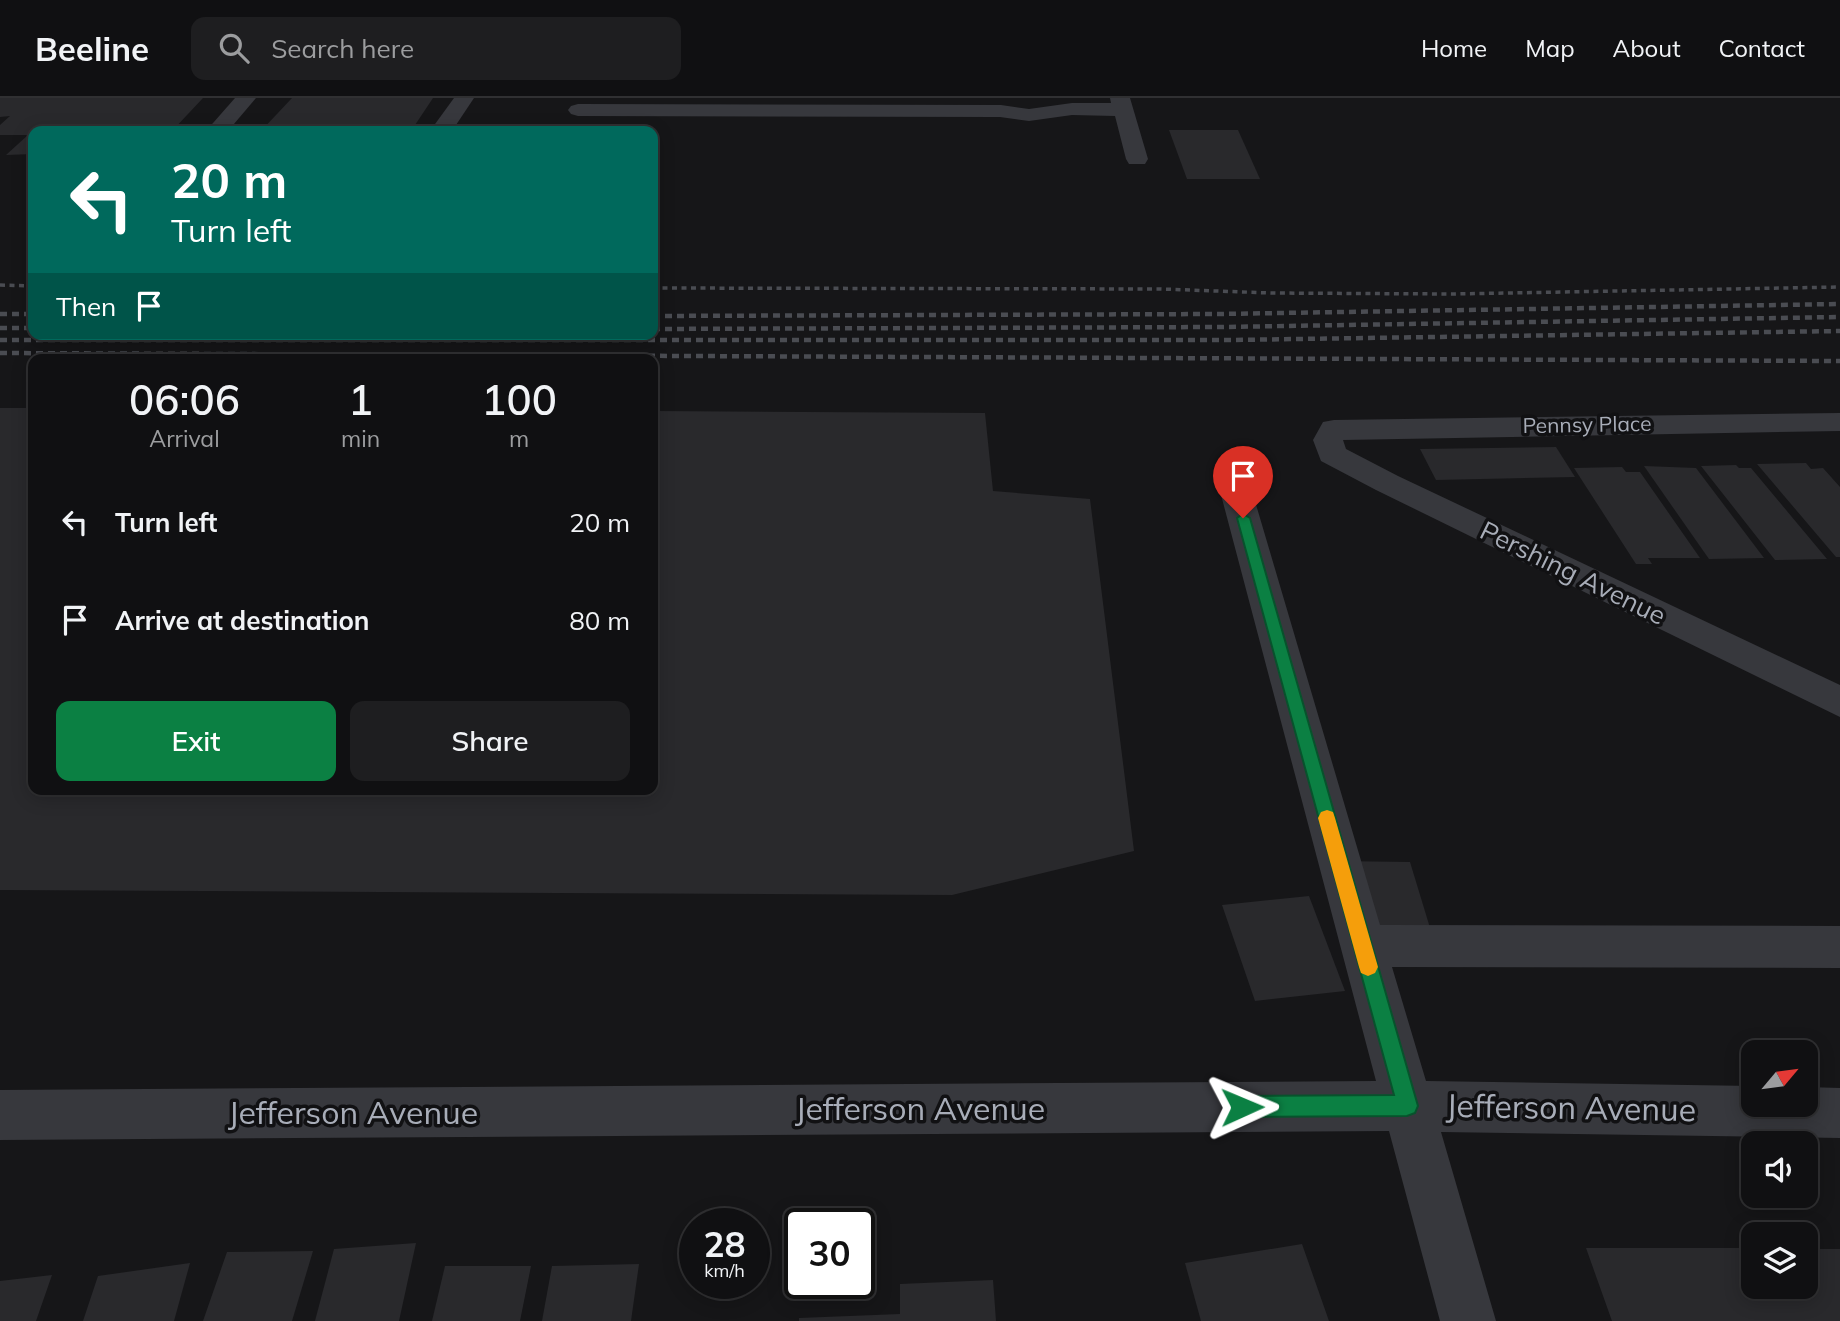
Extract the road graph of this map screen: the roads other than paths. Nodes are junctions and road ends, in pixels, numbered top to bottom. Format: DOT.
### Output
graph roads {
  1 [pos="246,98"];
  2 [pos="464,98"];
  3 [pos="1122,104"];
  4 [pos="1062,107"];
  5 [pos="578,110"];
  6 [pos="221,126"];
  7 [pos="445,126"];
  8 [pos="1137,159"];
  9 [pos="1840,422"];
  10 [pos="1334,429"];
  11 [pos="1236,492"];
  12 [pos="1840,702"];
  13 [pos="1362,946"];
  14 [pos="1840,947"];
  15 [pos="1407,1106"];
  16 [pos="1840,1112"];
  17 [pos="0,1115"];
  18 [pos="1468,1321"];
  1 -- 6 [label="street"];
  2 -- 7 [label="street"];
  3 -- 4 [label="street"];
  3 -- 8 [label="street"];
  4 -- 5 [label="street"];
  9 -- 10 [label="street, Pennsy Place"];
  10 -- 12 [label="street, Pershing Avenue"];
  11 -- 13 [label="street"];
  13 -- 14 [label="street"];
  13 -- 15 [label="street"];
  15 -- 16 [label="street, Jefferson Avenue"];
  15 -- 17 [label="street, Jefferson Avenue"];
  15 -- 18 [label="street"];
}
